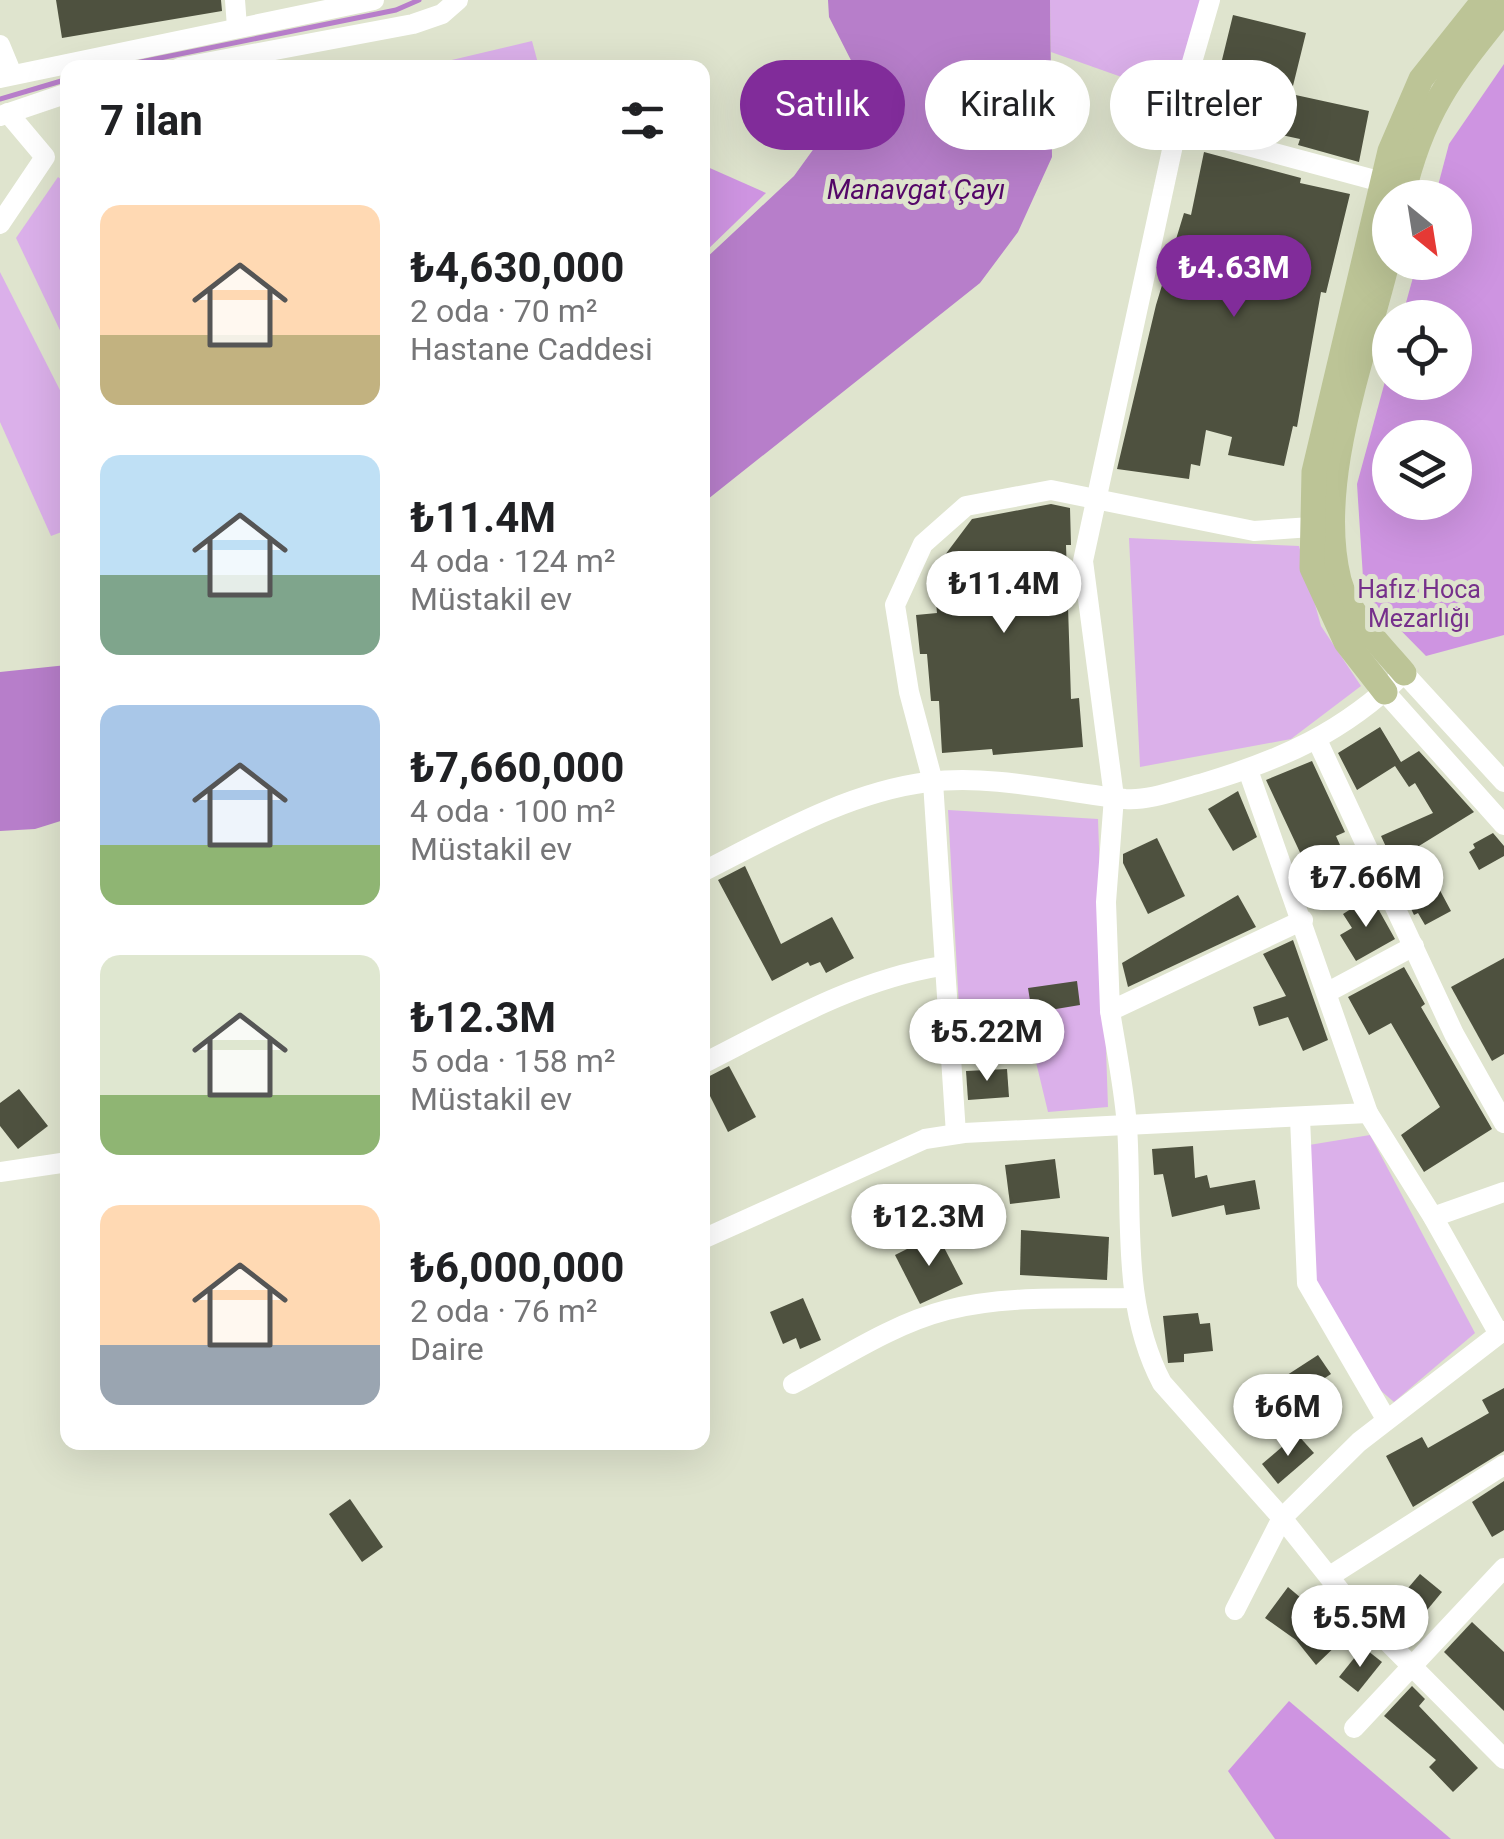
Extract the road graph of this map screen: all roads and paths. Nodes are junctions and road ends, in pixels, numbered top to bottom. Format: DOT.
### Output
graph roads {
  1 [pos="235,0"];
  2 [pos="374,0"];
  3 [pos="458,0"];
  4 [pos="1210,0"];
  5 [pos="1484,0"];
  6 [pos="1504,10"];
  7 [pos="237,28"];
  8 [pos="0,44"];
  9 [pos="83,60"];
  10 [pos="222,60"];
  11 [pos="1194,60"];
  12 [pos="60,65"];
  13 [pos="6,76"];
  14 [pos="60,96"];
  15 [pos="4,114"];
  16 [pos="1172,150"];
  17 [pos="1255,150"];
  18 [pos="1395,180"];
  19 [pos="1397,180"];
  20 [pos="1372,184"];
  21 [pos="0,224"];
  22 [pos="1372,255"];
  23 [pos="1383,280"];
  24 [pos="1094,498"];
  25 [pos="1312,527"];
  26 [pos="1404,673"];
  27 [pos="1385,692"];
  28 [pos="1318,742"];
  29 [pos="1248,770"];
  30 [pos="933,782"];
  31 [pos="1504,782"];
  32 [pos="1114,797"];
  33 [pos="1504,825"];
  34 [pos="710,868"];
  35 [pos="1303,920"];
  36 [pos="1414,946"];
  37 [pos="942,966"];
  38 [pos="1328,992"];
  39 [pos="1110,1011"];
  40 [pos="710,1060"];
  41 [pos="1368,1114"];
  42 [pos="1300,1118"];
  43 [pos="1504,1123"];
  44 [pos="1126,1124"];
  45 [pos="956,1134"];
  46 [pos="60,1163"];
  47 [pos="0,1172"];
  48 [pos="1504,1192"];
  49 [pos="1434,1216"];
  50 [pos="710,1235"];
  51 [pos="1133,1298"];
  52 [pos="1501,1333"];
  53 [pos="793,1384"];
  54 [pos="1386,1419"];
  55 [pos="1504,1465"];
  56 [pos="1282,1518"];
  57 [pos="1504,1568"];
  58 [pos="1330,1576"];
  59 [pos="1235,1610"];
  60 [pos="1411,1666"];
  61 [pos="1354,1728"];
  62 [pos="1504,1760"];
  1 -- 7 [label="street"];
  2 -- 7 [label="street"];
  3 -- 10 [label="street"];
  4 -- 11 [label="street"];
  5 -- 18 [label="main road"];
  6 -- 19 [label="main road"];
  7 -- 9 [label="street"];
  8 -- 13 [label="street"];
  12 -- 13 [label="street"];
  14 -- 15 [label="street"];
  15 -- 21 [label="street"];
  16 -- 24 [label="street"];
  17 -- 20 [label="street"];
  22 -- 25 [label="main road"];
  23 -- 26 [label="main road"];
  24 -- 25 [label="street"];
  24 -- 30 [label="street"];
  24 -- 32 [label="street"];
  25 -- 27 [label="main road"];
  26 -- 27 [label="street"];
  26 -- 31 [label="street"];
  27 -- 28 [label="street"];
  27 -- 33 [label="street"];
  28 -- 29 [label="street"];
  28 -- 36 [label="street"];
  29 -- 32 [label="street"];
  29 -- 35 [label="street"];
  30 -- 32 [label="street"];
  30 -- 34 [label="street"];
  30 -- 37 [label="street"];
  32 -- 39 [label="street"];
  35 -- 38 [label="street"];
  35 -- 39 [label="street"];
  36 -- 38 [label="street"];
  36 -- 43 [label="street"];
  37 -- 40 [label="street"];
  37 -- 45 [label="street"];
  38 -- 41 [label="street"];
  39 -- 44 [label="street"];
  41 -- 42 [label="street"];
  41 -- 49 [label="street"];
  42 -- 44 [label="street"];
  42 -- 54 [label="street"];
  44 -- 45 [label="street"];
  44 -- 51 [label="street"];
  45 -- 50 [label="street"];
  46 -- 47 [label="street"];
  48 -- 49 [label="street"];
  49 -- 52 [label="street"];
  51 -- 53 [label="street"];
  51 -- 56 [label="street"];
  52 -- 54 [label="street"];
  54 -- 56 [label="street"];
  55 -- 58 [label="street"];
  56 -- 58 [label="street"];
  56 -- 59 [label="street"];
  57 -- 60 [label="street"];
  58 -- 60 [label="street"];
  60 -- 61 [label="street"];
  60 -- 62 [label="street"];
}
